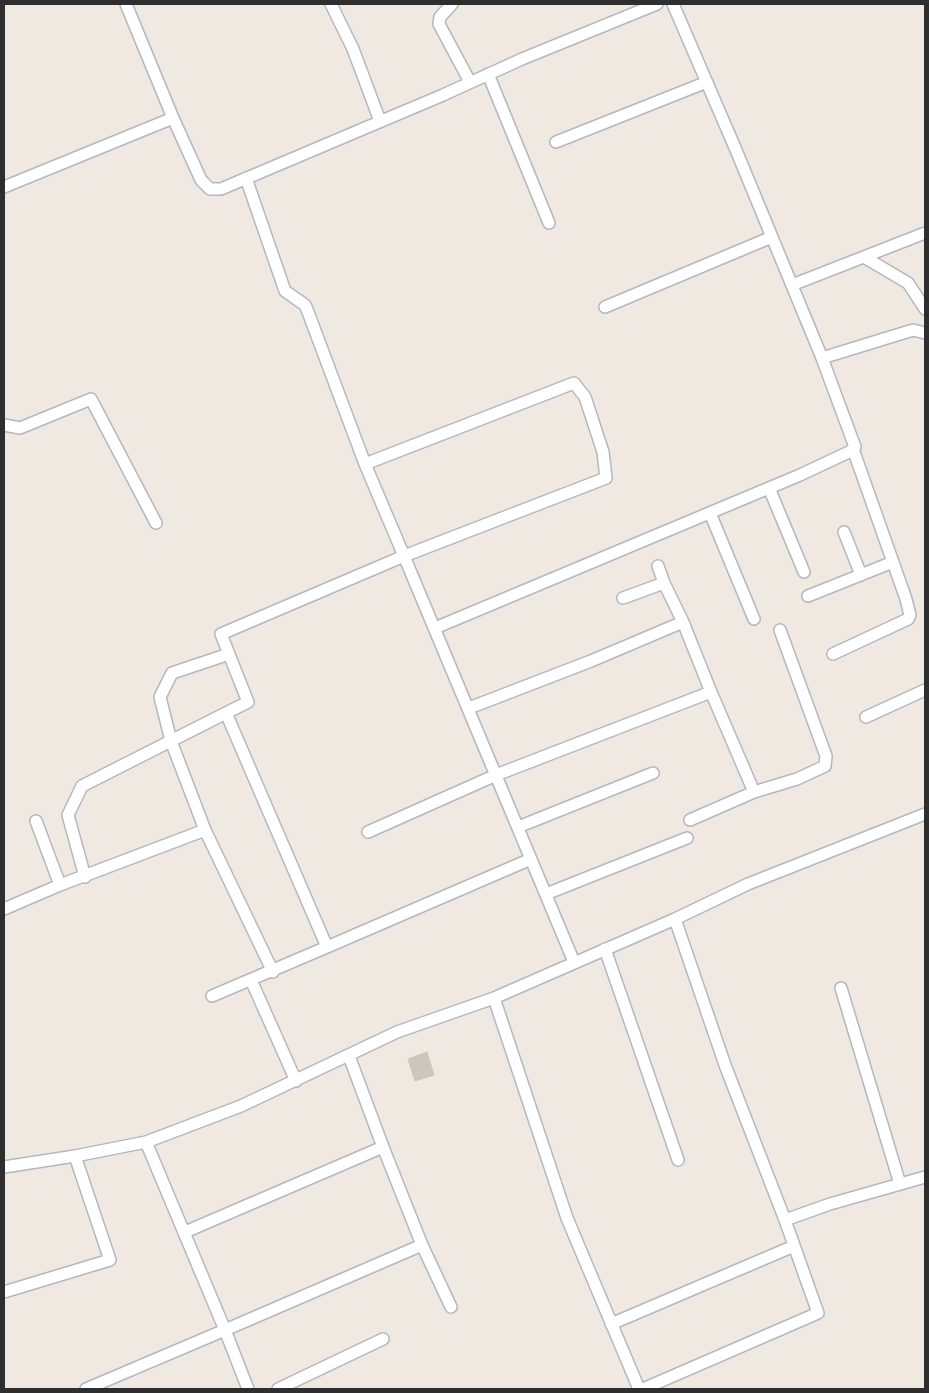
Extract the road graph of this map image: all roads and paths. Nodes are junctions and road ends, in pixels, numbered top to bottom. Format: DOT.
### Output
graph roads {
  1 [pos="126,4"];
  2 [pos="331,4"];
  3 [pos="452,4"];
  4 [pos="657,4"];
  5 [pos="672,4"];
  6 [pos="638,7"];
  7 [pos="488,74"];
  8 [pos="470,82"];
  9 [pos="707,82"];
  10 [pos="173,118"];
  11 [pos="380,122"];
  12 [pos="556,142"];
  13 [pos="246,178"];
  14 [pos="4,187"];
  15 [pos="549,223"];
  16 [pos="925,233"];
  17 [pos="772,237"];
  18 [pos="864,257"];
  19 [pos="792,284"];
  20 [pos="605,307"];
  21 [pos="925,309"];
  22 [pos="925,333"];
  23 [pos="822,358"];
  24 [pos="4,425"];
  25 [pos="853,449"];
  26 [pos="365,464"];
  27 [pos="769,488"];
  28 [pos="710,513"];
  29 [pos="156,523"];
  30 [pos="844,532"];
  31 [pos="404,556"];
  32 [pos="893,562"];
  33 [pos="658,566"];
  34 [pos="804,572"];
  35 [pos="861,574"];
  36 [pos="664,582"];
  37 [pos="808,596"];
  38 [pos="623,598"];
  39 [pos="754,619"];
  40 [pos="683,622"];
  41 [pos="435,628"];
  42 [pos="780,630"];
  43 [pos="229,654"];
  44 [pos="833,654"];
  45 [pos="925,690"];
  46 [pos="711,692"];
  47 [pos="468,708"];
  48 [pos="226,713"];
  49 [pos="866,717"];
  50 [pos="171,741"];
  51 [pos="653,773"];
  52 [pos="496,775"];
  53 [pos="754,792"];
  54 [pos="925,814"];
  55 [pos="690,820"];
  56 [pos="36,821"];
  57 [pos="518,827"];
  58 [pos="205,830"];
  59 [pos="368,832"];
  60 [pos="687,838"];
  61 [pos="531,859"];
  62 [pos="85,876"];
  63 [pos="60,885"];
  64 [pos="546,894"];
  65 [pos="4,909"];
  66 [pos="675,919"];
  67 [pos="327,947"];
  68 [pos="604,949"];
  69 [pos="574,962"];
  70 [pos="273,972"];
  71 [pos="252,980"];
  72 [pos="841,988"];
  73 [pos="212,996"];
  74 [pos="494,998"];
  75 [pos="349,1056"];
  76 [pos="296,1081"];
  77 [pos="146,1142"];
  78 [pos="383,1147"];
  79 [pos="76,1156"];
  80 [pos="678,1160"];
  81 [pos="4,1168"];
  82 [pos="925,1177"];
  83 [pos="900,1184"];
  84 [pos="785,1220"];
  85 [pos="185,1232"];
  86 [pos="422,1245"];
  87 [pos="794,1246"];
  88 [pos="4,1292"];
  89 [pos="452,1307"];
  90 [pos="611,1324"];
  91 [pos="225,1330"];
  92 [pos="383,1339"];
  93 [pos="86,1389"];
  94 [pos="248,1389"];
  95 [pos="278,1389"];
  96 [pos="641,1389"];
  1 -- 10 [label="street"];
  2 -- 11 [label="street"];
  3 -- 8 [label="street"];
  4 -- 6 [label="street"];
  5 -- 9 [label="street"];
  6 -- 7 [label="street"];
  7 -- 8 [label="street"];
  7 -- 15 [label="street"];
  8 -- 11 [label="street"];
  9 -- 12 [label="street"];
  9 -- 17 [label="street"];
  10 -- 13 [label="street"];
  10 -- 14 [label="street"];
  11 -- 13 [label="street"];
  13 -- 26 [label="street"];
  16 -- 18 [label="street"];
  17 -- 19 [label="street"];
  17 -- 20 [label="street"];
  18 -- 19 [label="street"];
  18 -- 21 [label="street"];
  19 -- 23 [label="street"];
  22 -- 23 [label="street"];
  23 -- 25 [label="street"];
  24 -- 29 [label="street"];
  25 -- 27 [label="street"];
  25 -- 32 [label="street"];
  26 -- 31 [label="street"];
  26 -- 31 [label="street"];
  27 -- 28 [label="street"];
  27 -- 34 [label="street"];
  28 -- 39 [label="street"];
  28 -- 41 [label="street"];
  30 -- 35 [label="street"];
  31 -- 41 [label="street"];
  31 -- 43 [label="street"];
  32 -- 35 [label="street"];
  32 -- 44 [label="street"];
  33 -- 36 [label="street"];
  35 -- 37 [label="street"];
  36 -- 38 [label="street"];
  36 -- 40 [label="street"];
  40 -- 46 [label="street"];
  40 -- 47 [label="street"];
  41 -- 47 [label="street"];
  42 -- 53 [label="street"];
  43 -- 48 [label="street"];
  43 -- 50 [label="street"];
  45 -- 49 [label="street"];
  46 -- 52 [label="street"];
  46 -- 53 [label="street"];
  47 -- 52 [label="street"];
  48 -- 50 [label="street"];
  48 -- 67 [label="street"];
  50 -- 58 [label="street"];
  50 -- 62 [label="street"];
  51 -- 57 [label="street"];
  52 -- 57 [label="street"];
  52 -- 59 [label="street"];
  53 -- 55 [label="street"];
  54 -- 66 [label="street"];
  56 -- 63 [label="street"];
  57 -- 61 [label="street"];
  58 -- 62 [label="street"];
  58 -- 70 [label="street"];
  60 -- 64 [label="street"];
  61 -- 64 [label="street"];
  61 -- 67 [label="street"];
  62 -- 63 [label="street"];
  63 -- 65 [label="street"];
  64 -- 69 [label="street"];
  66 -- 68 [label="street"];
  66 -- 84 [label="street"];
  67 -- 70 [label="street"];
  68 -- 69 [label="street"];
  68 -- 80 [label="street"];
  69 -- 74 [label="street"];
  70 -- 71 [label="street"];
  71 -- 73 [label="street"];
  71 -- 76 [label="street"];
  72 -- 83 [label="street"];
  74 -- 75 [label="street"];
  74 -- 90 [label="street"];
  75 -- 76 [label="street"];
  75 -- 78 [label="street"];
  76 -- 77 [label="street"];
  77 -- 79 [label="street"];
  77 -- 85 [label="street"];
  78 -- 85 [label="street"];
  78 -- 86 [label="street"];
  79 -- 81 [label="street"];
  79 -- 88 [label="street"];
  82 -- 83 [label="street"];
  83 -- 84 [label="street"];
  84 -- 87 [label="street"];
  85 -- 91 [label="street"];
  86 -- 89 [label="street"];
  86 -- 91 [label="street"];
  87 -- 90 [label="street"];
  87 -- 96 [label="street"];
  90 -- 96 [label="street"];
  91 -- 93 [label="street"];
  91 -- 94 [label="street"];
  92 -- 95 [label="street"];
}
